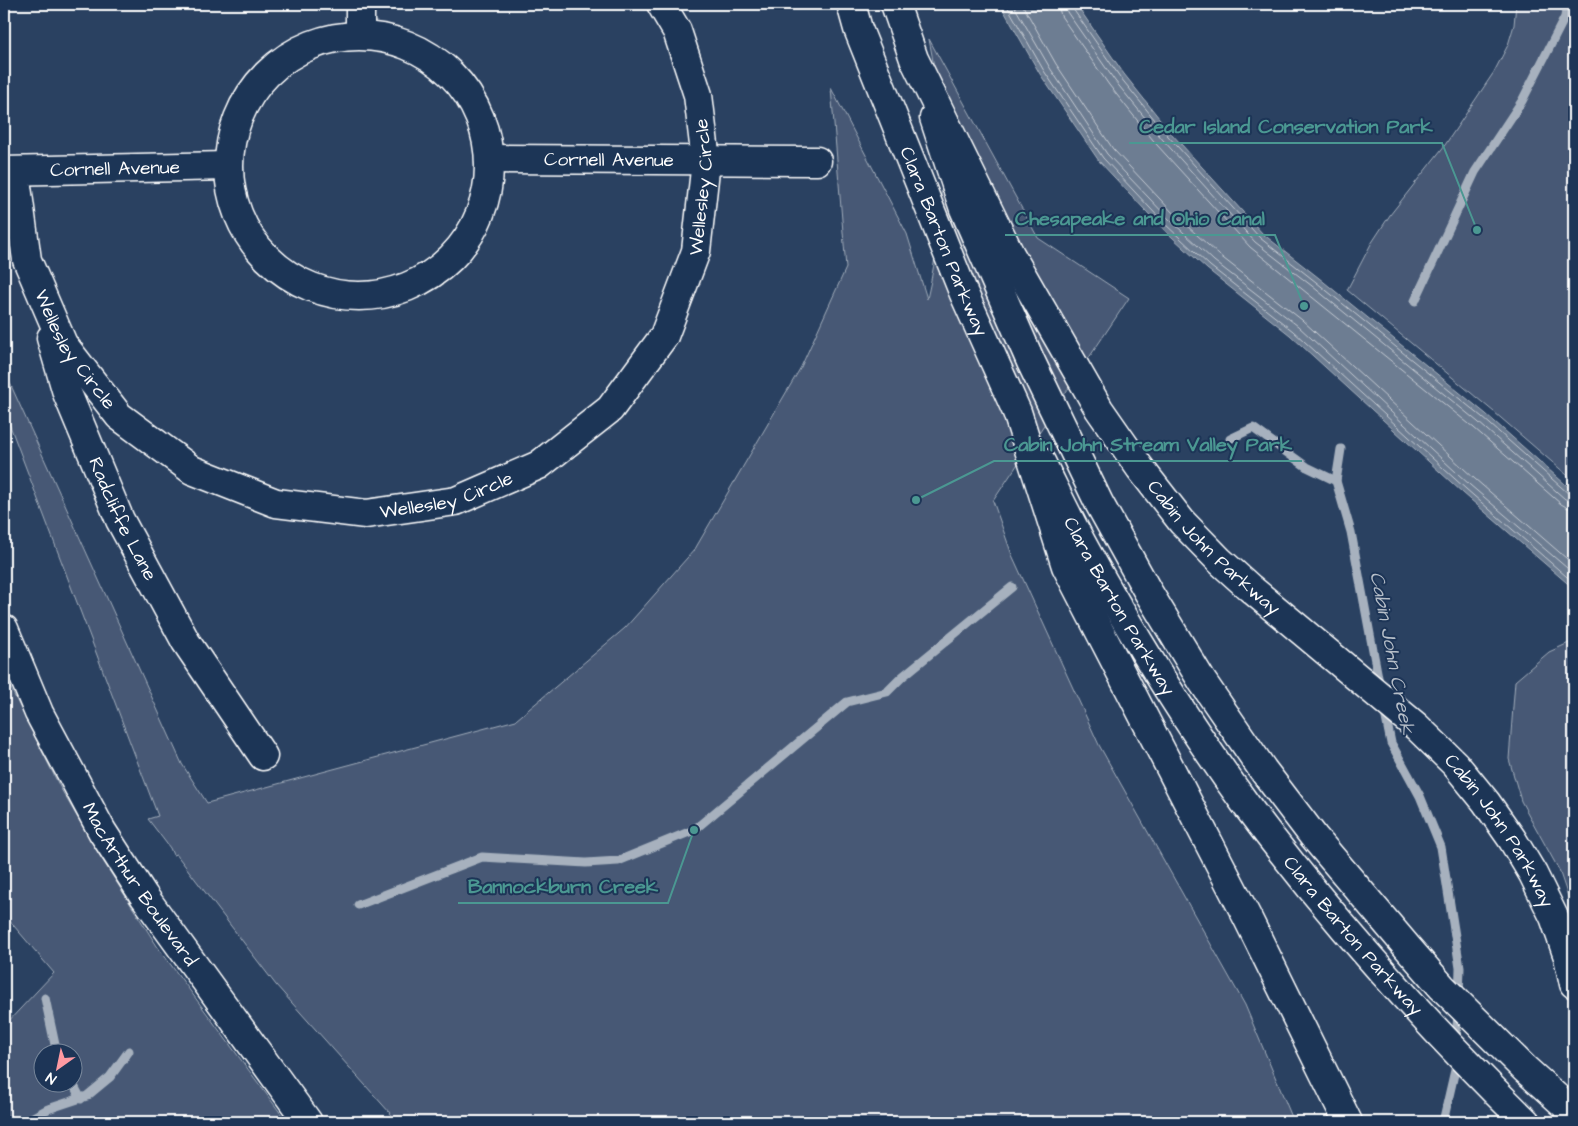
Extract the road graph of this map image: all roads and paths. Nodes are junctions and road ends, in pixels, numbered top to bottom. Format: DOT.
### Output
graph roads {
  1 [pos="360,4"];
  2 [pos="661,4"];
  3 [pos="851,4"];
  4 [pos="895,4"];
  5 [pos="360,34"];
  6 [pos="914,59"];
  7 [pos="491,159"];
  8 [pos="706,161"];
  9 [pos="817,161"];
  10 [pos="227,166"];
  11 [pos="9,171"];
  12 [pos="27,260"];
  13 [pos="1016,412"];
  14 [pos="4,629"];
  15 [pos="263,756"];
  16 [pos="1574,984"];
  17 [pos="1574,1113"];
  18 [pos="308,1122"];
  19 [pos="1348,1122"];
  20 [pos="1526,1122"];
  1 -- 5 [label="main road"];
  2 -- 8 [label="main road, Wellesley Circle"];
  3 -- 13 [label="main road, Clara Barton Parkway"];
  4 -- 6 [label="main road, Clara Barton Parkway"];
  5 -- 7 [label="main road"];
  5 -- 10 [label="main road"];
  6 -- 16 [label="main road, Cabin John Parkway"];
  6 -- 17 [label="main road, Clara Barton Parkway"];
  7 -- 8 [label="main road, Cornell Avenue"];
  7 -- 10 [label="main road"];
  8 -- 9 [label="main road, Cornell Avenue"];
  8 -- 12 [label="main road, Wellesley Circle"];
  10 -- 11 [label="main road, Cornell Avenue"];
  11 -- 12 [label="main road, Wellesley Circle"];
  12 -- 15 [label="main road, Radcliffe Lane"];
  13 -- 19 [label="main road"];
  13 -- 20 [label="main road, Clara Barton Parkway"];
  14 -- 18 [label="main road, MacArthur Boulevard"];
}
